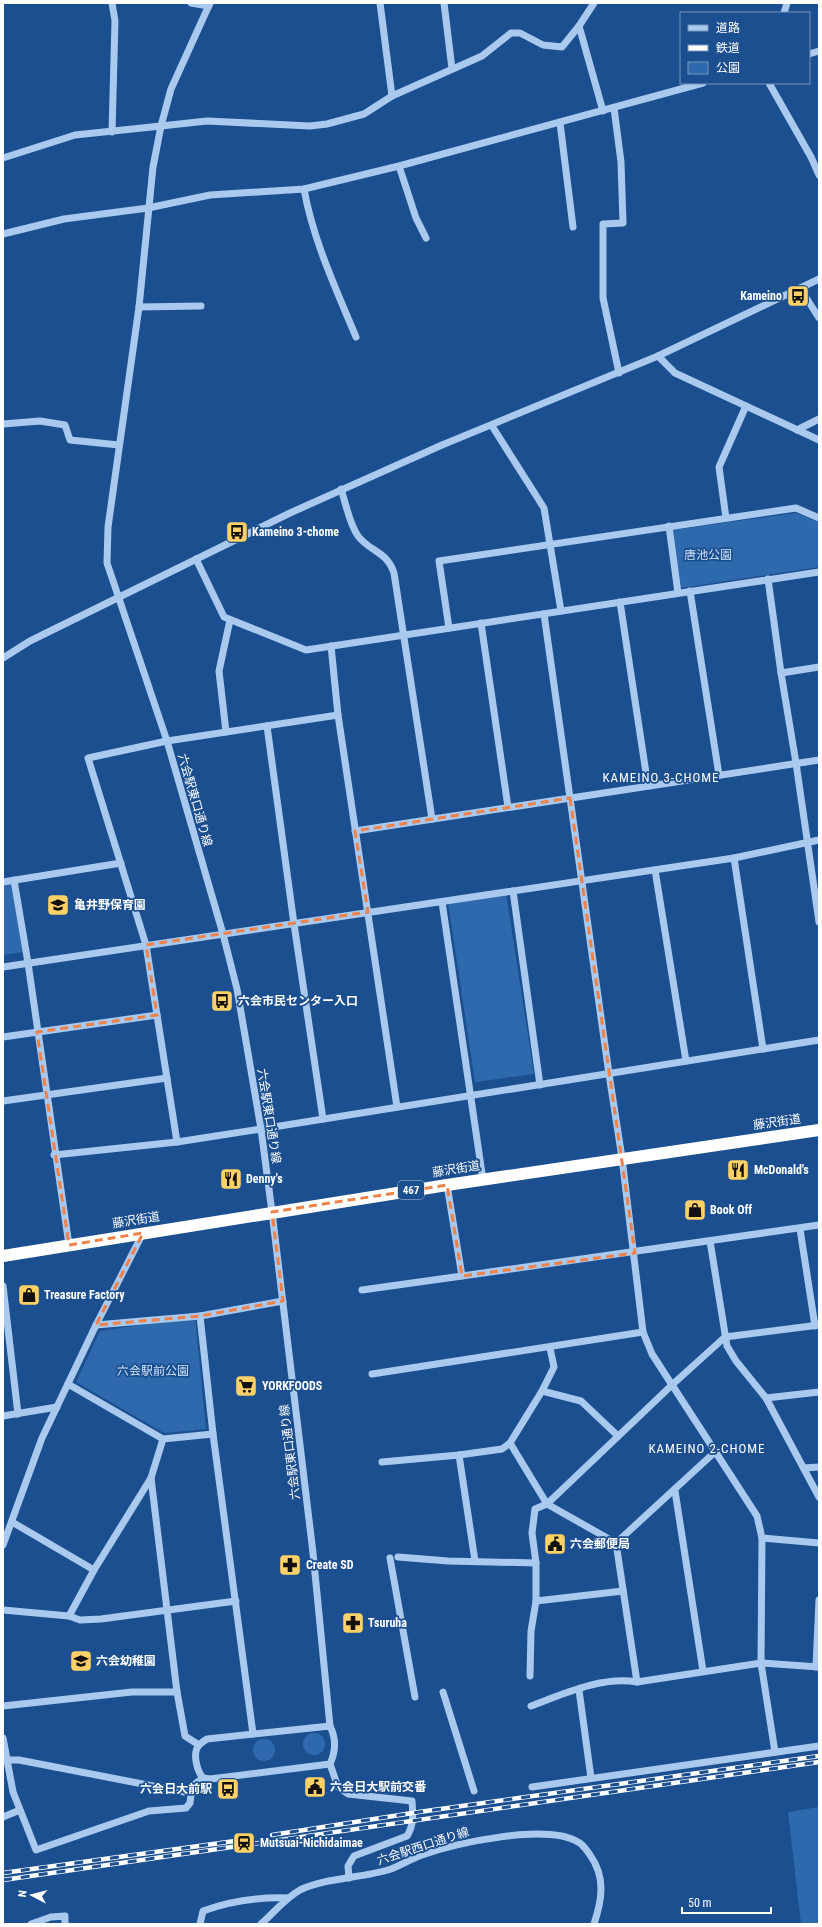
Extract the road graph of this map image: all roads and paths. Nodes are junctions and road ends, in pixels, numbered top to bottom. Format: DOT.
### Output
graph roads {
  1 [pos="112,3"];
  2 [pos="191,3"];
  3 [pos="380,3"];
  4 [pos="444,3"];
  5 [pos="594,3"];
  6 [pos="210,5"];
  7 [pos="579,26"];
  8 [pos="452,69"];
  9 [pos="699,84"];
  10 [pos="770,84"];
  11 [pos="392,96"];
  12 [pos="614,108"];
  13 [pos="603,111"];
  14 [pos="560,123"];
  15 [pos="161,126"];
  16 [pos="112,132"];
  17 [pos="3,158"];
  18 [pos="399,166"];
  19 [pos="819,175"];
  20 [pos="304,189"];
  21 [pos="148,208"];
  22 [pos="573,228"];
  23 [pos="3,234"];
  24 [pos="426,238"];
  25 [pos="819,279"];
  26 [pos="800,288"];
  27 [pos="201,306"];
  28 [pos="139,307"];
  29 [pos="819,318"];
  30 [pos="356,337"];
  31 [pos="658,356"];
  32 [pos="620,373"];
  33 [pos="746,406"];
  34 [pos="819,419"];
  35 [pos="3,424"];
  36 [pos="492,426"];
  37 [pos="797,430"];
  38 [pos="819,440"];
  39 [pos="119,445"];
  40 [pos="341,489"];
  41 [pos="726,518"];
  42 [pos="819,518"];
  43 [pos="669,526"];
  44 [pos="551,544"];
  45 [pos="196,559"];
  46 [pos="819,572"];
  47 [pos="768,579"];
  48 [pos="690,591"];
  49 [pos="678,593"];
  50 [pos="118,597"];
  51 [pos="620,602"];
  52 [pos="561,611"];
  53 [pos="544,614"];
  54 [pos="230,620"];
  55 [pos="481,623"];
  56 [pos="449,628"];
  57 [pos="404,635"];
  58 [pos="331,646"];
  59 [pos="3,658"];
  60 [pos="819,667"];
  61 [pos="780,673"];
  62 [pos="338,715"];
  63 [pos="267,726"];
  64 [pos="226,732"];
  65 [pos="167,741"];
  66 [pos="819,760"];
  67 [pos="796,764"];
  68 [pos="719,775"];
  69 [pos="648,786"];
  70 [pos="570,798"];
  71 [pos="508,807"];
  72 [pos="432,819"];
  73 [pos="355,831"];
  74 [pos="819,840"];
  75 [pos="807,842"];
  76 [pos="734,858"];
  77 [pos="121,863"];
  78 [pos="655,870"];
  79 [pos="14,880"];
  80 [pos="582,880"];
  81 [pos="3,882"];
  82 [pos="513,891"];
  83 [pos="442,902"];
  84 [pos="368,912"];
  85 [pos="819,922"];
  86 [pos="294,924"];
  87 [pos="224,934"];
  88 [pos="146,945"];
  89 [pos="28,963"];
  90 [pos="3,967"];
  91 [pos="157,1014"];
  92 [pos="37,1032"];
  93 [pos="3,1037"];
  94 [pos="819,1040"];
  95 [pos="763,1049"];
  96 [pos="686,1061"];
  97 [pos="609,1074"];
  98 [pos="167,1078"];
  99 [pos="540,1085"];
  100 [pos="46,1096"];
  101 [pos="470,1096"];
  102 [pos="3,1102"];
  103 [pos="397,1107"];
  104 [pos="323,1119"];
  105 [pos="261,1129"];
  106 [pos="819,1130"];
  107 [pos="177,1142"];
  108 [pos="54,1155"];
  109 [pos="622,1158"];
  110 [pos="483,1180"];
  111 [pos="447,1185"];
  112 [pos="272,1212"];
  113 [pos="819,1226"];
  114 [pos="800,1229"];
  115 [pos="143,1233"];
  116 [pos="710,1241"];
  117 [pos="69,1245"];
  118 [pos="635,1253"];
  119 [pos="3,1256"];
  120 [pos="462,1276"];
  121 [pos="3,1286"];
  122 [pos="362,1290"];
  123 [pos="283,1301"];
  124 [pos="200,1316"];
  125 [pos="96,1325"];
  126 [pos="817,1325"];
  127 [pos="643,1332"];
  128 [pos="5,1334"];
  129 [pos="725,1337"];
  130 [pos="550,1348"];
  131 [pos="372,1374"];
  132 [pos="68,1384"];
  133 [pos="673,1384"];
  134 [pos="542,1391"];
  135 [pos="819,1392"];
  136 [pos="766,1398"];
  137 [pos="57,1407"];
  138 [pos="18,1414"];
  139 [pos="3,1416"];
  140 [pos="213,1434"];
  141 [pos="618,1436"];
  142 [pos="163,1439"];
  143 [pos="510,1442"];
  144 [pos="716,1451"];
  145 [pos="459,1455"];
  146 [pos="382,1462"];
  147 [pos="819,1467"];
  148 [pos="804,1468"];
  149 [pos="151,1478"];
  150 [pos="675,1490"];
  151 [pos="819,1497"];
  152 [pos="547,1504"];
  153 [pos="12,1522"];
  154 [pos="762,1538"];
  155 [pos="3,1543"];
  156 [pos="616,1543"];
  157 [pos="819,1544"];
  158 [pos="475,1561"];
  159 [pos="536,1563"];
  160 [pos="94,1570"];
  161 [pos="623,1591"];
  162 [pos="819,1600"];
  163 [pos="536,1601"];
  164 [pos="236,1602"];
  165 [pos="3,1610"];
  166 [pos="168,1610"];
  167 [pos="69,1616"];
  168 [pos="761,1663"];
  169 [pos="818,1667"];
  170 [pos="703,1671"];
  171 [pos="530,1676"];
  172 [pos="637,1682"];
  173 [pos="579,1690"];
  174 [pos="177,1692"];
  175 [pos="443,1692"];
  176 [pos="415,1697"];
  177 [pos="3,1706"];
  178 [pos="531,1706"];
  179 [pos="330,1726"];
  180 [pos="253,1734"];
  181 [pos="3,1738"];
  182 [pos="199,1745"];
  183 [pos="819,1746"];
  184 [pos="775,1752"];
  185 [pos="5,1759"];
  186 [pos="330,1764"];
  187 [pos="203,1778"];
  188 [pos="591,1778"];
  189 [pos="192,1786"];
  190 [pos="532,1787"];
  191 [pos="474,1791"];
  192 [pos="20,1810"];
  193 [pos="3,1817"];
  194 [pos="349,1878"];
  195 [pos="288,1898"];
  196 [pos="32,1924"];
  197 [pos="65,1924"];
  198 [pos="200,1924"];
  199 [pos="261,1924"];
  200 [pos="594,1924"];
  1 -- 16 [label="street"];
  2 -- 6 [label="street"];
  3 -- 11 [label="street"];
  4 -- 8 [label="street"];
  5 -- 7 [label="street"];
  6 -- 15 [label="street, 六会駅東口通り線"];
  7 -- 8 [label="street"];
  7 -- 13 [label="street"];
  8 -- 11 [label="street"];
  9 -- 12 [label="street"];
  10 -- 19 [label="street"];
  11 -- 15 [label="street"];
  12 -- 13 [label="street"];
  12 -- 32 [label="street"];
  13 -- 14 [label="street"];
  14 -- 18 [label="street"];
  14 -- 22 [label="street"];
  15 -- 16 [label="street"];
  15 -- 21 [label="street, 六会駅東口通り線"];
  16 -- 17 [label="street"];
  18 -- 20 [label="street"];
  18 -- 24 [label="street"];
  20 -- 21 [label="street"];
  20 -- 30 [label="street"];
  21 -- 23 [label="street"];
  21 -- 28 [label="street, 六会駅東口通り線"];
  25 -- 26 [label="street"];
  26 -- 29 [label="street"];
  26 -- 31 [label="street"];
  27 -- 28 [label="street"];
  28 -- 39 [label="street, 六会駅東口通り線"];
  31 -- 32 [label="street"];
  31 -- 33 [label="street"];
  32 -- 36 [label="street"];
  33 -- 37 [label="street"];
  33 -- 41 [label="street"];
  34 -- 37 [label="street"];
  35 -- 39 [label="street"];
  36 -- 40 [label="street"];
  36 -- 44 [label="street"];
  37 -- 38 [label="street"];
  39 -- 50 [label="street, 六会駅東口通り線"];
  40 -- 45 [label="street"];
  40 -- 57 [label="street"];
  41 -- 42 [label="street"];
  41 -- 43 [label="street"];
  43 -- 44 [label="street"];
  43 -- 49 [label="street"];
  44 -- 52 [label="street"];
  44 -- 56 [label="street"];
  45 -- 50 [label="street"];
  45 -- 54 [label="street"];
  46 -- 47 [label="street"];
  47 -- 48 [label="street"];
  47 -- 61 [label="street"];
  48 -- 49 [label="street"];
  48 -- 68 [label="street"];
  49 -- 51 [label="street"];
  50 -- 59 [label="street"];
  50 -- 65 [label="street, 六会駅東口通り線"];
  51 -- 52 [label="street"];
  51 -- 69 [label="street"];
  52 -- 53 [label="street"];
  53 -- 55 [label="street"];
  53 -- 70 [label="street"];
  54 -- 58 [label="street"];
  54 -- 64 [label="street"];
  55 -- 56 [label="street"];
  55 -- 71 [label="street"];
  56 -- 57 [label="street"];
  57 -- 58 [label="street"];
  57 -- 72 [label="street"];
  58 -- 62 [label="street"];
  60 -- 61 [label="street"];
  61 -- 67 [label="street"];
  62 -- 63 [label="street"];
  62 -- 73 [label="street"];
  63 -- 64 [label="street"];
  63 -- 86 [label="street"];
  64 -- 65 [label="street"];
  65 -- 77 [label="street"];
  65 -- 87 [label="street, 六会駅東口通り線"];
  66 -- 67 [label="street"];
  67 -- 68 [label="street"];
  67 -- 75 [label="street"];
  68 -- 69 [label="street"];
  69 -- 70 [label="street"];
  70 -- 71 [label="street"];
  70 -- 80 [label="street"];
  71 -- 72 [label="street"];
  72 -- 73 [label="street"];
  73 -- 84 [label="street"];
  74 -- 75 [label="street"];
  75 -- 76 [label="street"];
  75 -- 85 [label="street"];
  76 -- 78 [label="street"];
  76 -- 95 [label="street"];
  77 -- 79 [label="street"];
  77 -- 88 [label="street"];
  78 -- 80 [label="street"];
  78 -- 96 [label="street"];
  79 -- 81 [label="street"];
  79 -- 89 [label="street"];
  80 -- 82 [label="street"];
  80 -- 97 [label="street"];
  82 -- 83 [label="street"];
  82 -- 99 [label="street"];
  83 -- 84 [label="street"];
  83 -- 101 [label="street"];
  84 -- 86 [label="street"];
  84 -- 103 [label="street"];
  86 -- 87 [label="street"];
  86 -- 104 [label="street"];
  87 -- 88 [label="street"];
  87 -- 105 [label="street, 六会駅東口通り線"];
  88 -- 89 [label="street"];
  88 -- 91 [label="street"];
  89 -- 90 [label="street"];
  89 -- 92 [label="street"];
  91 -- 92 [label="street"];
  91 -- 98 [label="street"];
  92 -- 93 [label="street"];
  92 -- 100 [label="street"];
  94 -- 95 [label="street"];
  95 -- 96 [label="street"];
  96 -- 97 [label="street"];
  97 -- 99 [label="street"];
  97 -- 109 [label="street"];
  98 -- 100 [label="street"];
  98 -- 107 [label="street"];
  99 -- 101 [label="street"];
  100 -- 102 [label="street"];
  100 -- 108 [label="street"];
  101 -- 103 [label="street"];
  101 -- 110 [label="street"];
  103 -- 104 [label="street"];
  104 -- 105 [label="street"];
  105 -- 107 [label="street"];
  105 -- 112 [label="street, 六会駅東口通り線"];
  106 -- 109 [label="highway, 藤沢街道 / 467"];
  107 -- 108 [label="street"];
  108 -- 117 [label="street"];
  109 -- 110 [label="highway, 藤沢街道 / 467"];
  109 -- 118 [label="street"];
  110 -- 111 [label="highway, 藤沢街道 / 467"];
  111 -- 112 [label="highway, 藤沢街道 / 467"];
  111 -- 120 [label="street"];
  112 -- 115 [label="highway, 藤沢街道 / 467"];
  112 -- 123 [label="street, 六会駅東口通り線"];
  113 -- 114 [label="street"];
  114 -- 116 [label="street"];
  114 -- 126 [label="street"];
  115 -- 117 [label="highway, 藤沢街道 / 467"];
  115 -- 125 [label="street"];
  116 -- 118 [label="street"];
  116 -- 129 [label="street"];
  117 -- 119 [label="highway, 藤沢街道 / 467"];
  118 -- 120 [label="street"];
  118 -- 127 [label="street"];
  120 -- 122 [label="street"];
  121 -- 128 [label="street"];
  123 -- 124 [label="street"];
  123 -- 179 [label="street, 六会駅東口通り線"];
  124 -- 125 [label="street"];
  124 -- 140 [label="street"];
  125 -- 132 [label="street"];
  126 -- 129 [label="street"];
  127 -- 130 [label="street"];
  127 -- 133 [label="street"];
  128 -- 138 [label="street"];
  129 -- 133 [label="street"];
  129 -- 136 [label="street"];
  130 -- 131 [label="street"];
  130 -- 134 [label="street"];
  132 -- 137 [label="street"];
  132 -- 142 [label="street"];
  133 -- 141 [label="street"];
  133 -- 144 [label="street"];
  134 -- 141 [label="street"];
  134 -- 143 [label="street"];
  135 -- 136 [label="street"];
  136 -- 148 [label="street"];
  137 -- 138 [label="street"];
  137 -- 153 [label="street"];
  138 -- 139 [label="street"];
  140 -- 142 [label="street"];
  140 -- 164 [label="street"];
  141 -- 152 [label="street"];
  142 -- 149 [label="street"];
  143 -- 145 [label="street"];
  143 -- 152 [label="street"];
  144 -- 150 [label="street"];
  144 -- 154 [label="street"];
  145 -- 146 [label="street"];
  145 -- 158 [label="street"];
  147 -- 148 [label="street"];
  148 -- 151 [label="street"];
  149 -- 160 [label="street"];
  149 -- 166 [label="street"];
  150 -- 156 [label="street"];
  150 -- 170 [label="street"];
  152 -- 156 [label="street"];
  152 -- 159 [label="street"];
  153 -- 155 [label="street"];
  153 -- 160 [label="street"];
  154 -- 157 [label="street"];
  154 -- 168 [label="street"];
  156 -- 161 [label="street"];
  158 -- 159 [label="street"];
  158 -- 176 [label="street"];
  159 -- 163 [label="street"];
  160 -- 167 [label="street"];
  161 -- 163 [label="street"];
  161 -- 172 [label="street"];
  162 -- 169 [label="street"];
  163 -- 171 [label="street"];
  164 -- 166 [label="street"];
  164 -- 180 [label="street"];
  165 -- 167 [label="street"];
  166 -- 167 [label="street"];
  166 -- 174 [label="street"];
  168 -- 169 [label="street"];
  168 -- 170 [label="street"];
  168 -- 184 [label="street"];
  170 -- 172 [label="street"];
  172 -- 173 [label="street"];
  173 -- 178 [label="street"];
  173 -- 188 [label="street"];
  174 -- 177 [label="street"];
  174 -- 182 [label="street"];
  175 -- 191 [label="street"];
  179 -- 180 [label="street"];
  179 -- 186 [label="street, 六会駅東口通り線"];
  180 -- 182 [label="street"];
  181 -- 185 [label="street"];
  182 -- 187 [label="street"];
  183 -- 184 [label="street"];
  184 -- 188 [label="street"];
  185 -- 189 [label="street"];
  185 -- 192 [label="street"];
  186 -- 187 [label="street"];
  186 -- 194 [label="street"];
  187 -- 189 [label="street"];
  188 -- 190 [label="street"];
  189 -- 192 [label="street"];
  192 -- 193 [label="street"];
  194 -- 195 [label="street, 六会駅西口通り線"];
  194 -- 200 [label="street, 六会駅西口通り線"];
  195 -- 198 [label="street"];
  195 -- 199 [label="street, 六会駅西口通り線"];
  196 -- 197 [label="street"];
}
